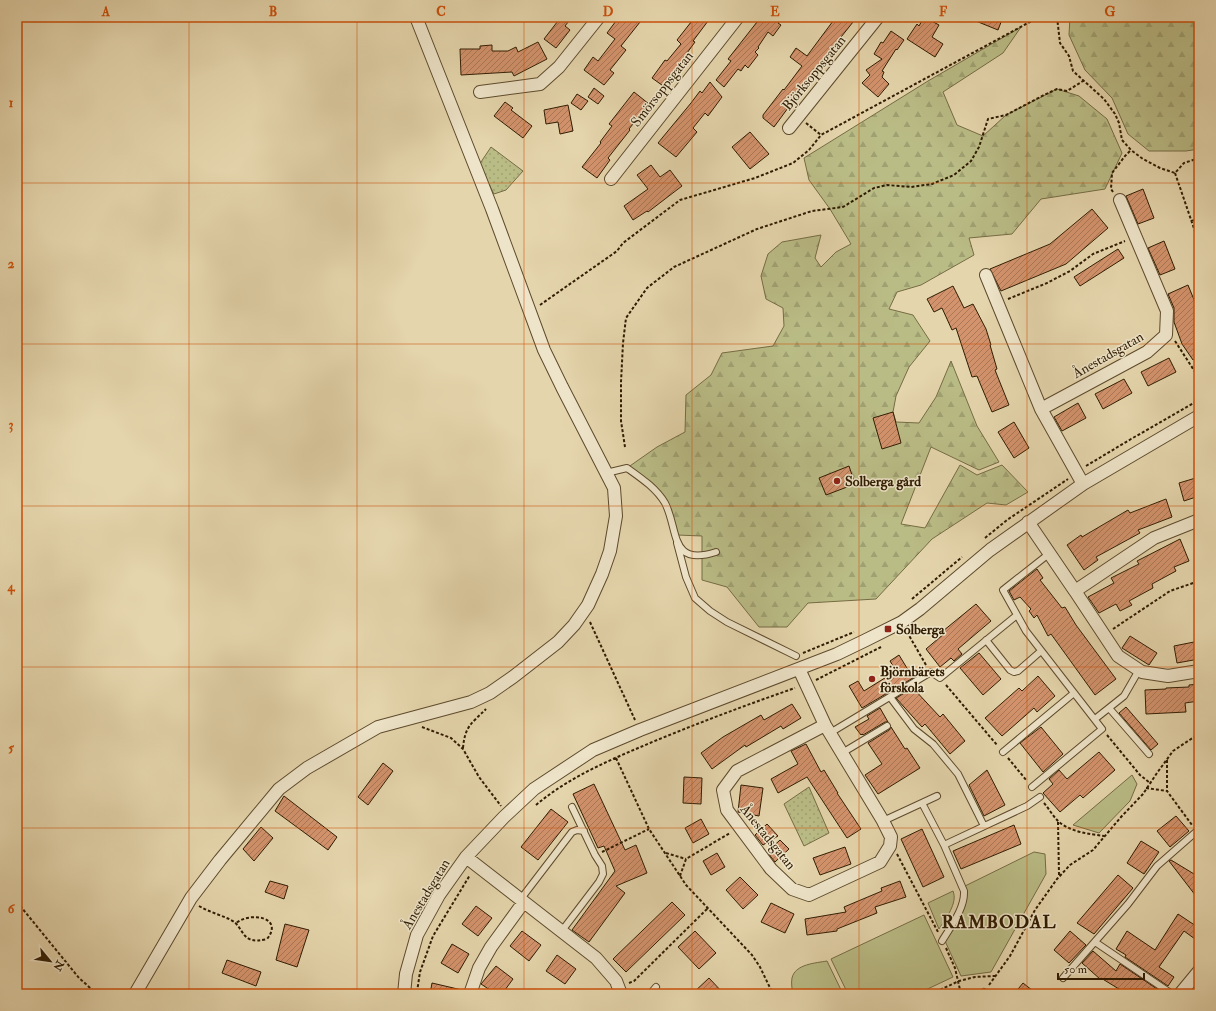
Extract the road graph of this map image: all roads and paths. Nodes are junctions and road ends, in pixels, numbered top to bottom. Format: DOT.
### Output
graph roads {
  1 [pos="416,17"];
  2 [pos="599,17"];
  3 [pos="738,17"];
  4 [pos="878,17"];
  5 [pos="1040,17"];
  6 [pos="1057,17"];
  7 [pos="1084,81"];
  8 [pos="480,92"];
  9 [pos="798,117"];
  10 [pos="789,128"];
  11 [pos="821,135"];
  12 [pos="1131,150"];
  13 [pos="1199,158"];
  14 [pos="1175,173"];
  15 [pos="611,180"];
  16 [pos="1120,200"];
  17 [pos="1199,219"];
  18 [pos="1191,221"];
  19 [pos="1136,237"];
  20 [pos="1199,243"];
  21 [pos="986,275"];
  22 [pos="998,304"];
  23 [pos="530,312"];
  24 [pos="1166,335"];
  25 [pos="1199,378"];
  26 [pos="1040,409"];
  27 [pos="1199,416"];
  28 [pos="625,447"];
  29 [pos="606,473"];
  30 [pos="1083,484"];
  31 [pos="1199,520"];
  32 [pos="1028,522"];
  33 [pos="677,543"];
  34 [pos="716,552"];
  35 [pos="1050,553"];
  36 [pos="1199,581"];
  37 [pos="1075,591"];
  38 [pos="585,609"];
  39 [pos="1017,614"];
  40 [pos="1105,635"];
  41 [pos="902,636"];
  42 [pos="834,640"];
  43 [pos="986,640"];
  44 [pos="883,646"];
  45 [pos="1041,651"];
  46 [pos="796,656"];
  47 [pos="799,669"];
  48 [pos="1139,670"];
  49 [pos="931,672"];
  50 [pos="1199,672"];
  51 [pos="940,678"];
  52 [pos="806,684"];
  53 [pos="1074,693"];
  54 [pos="890,697"];
  55 [pos="489,705"];
  56 [pos="1109,708"];
  57 [pos="1094,719"];
  58 [pos="402,721"];
  59 [pos="887,726"];
  60 [pos="828,729"];
  61 [pos="1102,729"];
  62 [pos="640,730"];
  63 [pos="1199,735"];
  64 [pos="463,749"];
  65 [pos="1003,752"];
  66 [pos="842,753"];
  67 [pos="1149,754"];
  68 [pos="616,758"];
  69 [pos="1167,760"];
  70 [pos="1150,783"];
  71 [pos="1032,788"];
  72 [pos="1146,788"];
  73 [pos="1167,791"];
  74 [pos="937,796"];
  75 [pos="1040,797"];
  76 [pos="922,803"];
  77 [pos="572,807"];
  78 [pos="508,813"];
  79 [pos="883,821"];
  80 [pos="1058,821"];
  81 [pos="984,826"];
  82 [pos="739,827"];
  83 [pos="649,829"];
  84 [pos="584,830"];
  85 [pos="1197,831"];
  86 [pos="1104,836"];
  87 [pos="944,845"];
  88 [pos="890,846"];
  89 [pos="665,853"];
  90 [pos="595,855"];
  91 [pos="466,857"];
  92 [pos="686,859"];
  93 [pos="680,876"];
  94 [pos="1059,876"];
  95 [pos="191,898"];
  96 [pos="522,901"];
  97 [pos="17,902"];
  98 [pos="708,908"];
  99 [pos="236,923"];
  100 [pos="562,932"];
  101 [pos="942,941"];
  102 [pos="1095,942"];
  103 [pos="1199,971"];
  104 [pos="995,976"];
  105 [pos="1063,978"];
  106 [pos="959,981"];
  107 [pos="656,987"];
  108 [pos="620,990"];
  109 [pos="985,993"];
  110 [pos="97,994"];
  111 [pos="135,994"];
  112 [pos="404,994"];
  113 [pos="470,994"];
  114 [pos="650,994"];
  115 [pos="773,994"];
  116 [pos="931,994"];
  117 [pos="961,994"];
  118 [pos="1172,994"];
  119 [pos="1180,994"];
  1 -- 23 [label="street"];
  2 -- 8 [label="street"];
  3 -- 15 [label="street, Smörsoppsgatan"];
  4 -- 9 [label="street, Björksoppsgatan"];
  5 -- 11 [label="path"];
  6 -- 7 [label="path"];
  7 -- 12 [label="path"];
  7 -- 28 [label="path"];
  9 -- 10 [label="street, Björksoppsgatan"];
  9 -- 11 [label="path"];
  11 -- 23 [label="path"];
  12 -- 14 [label="path"];
  12 -- 16 [label="path"];
  13 -- 14 [label="path"];
  14 -- 18 [label="path"];
  16 -- 19 [label="street, Ånestadsgatan"];
  17 -- 18 [label="path"];
  18 -- 20 [label="path"];
  19 -- 22 [label="path"];
  19 -- 24 [label="street, Ånestadsgatan"];
  21 -- 22 [label="street"];
  22 -- 26 [label="street"];
  23 -- 29 [label="street"];
  24 -- 25 [label="path"];
  24 -- 26 [label="street, Ånestadsgatan"];
  26 -- 30 [label="street"];
  27 -- 30 [label="street, Ånestadsgatan"];
  29 -- 33 [label="lane"];
  29 -- 38 [label="street"];
  30 -- 32 [label="street, Ånestadsgatan"];
  31 -- 37 [label="street"];
  32 -- 35 [label="street"];
  32 -- 47 [label="street, Ånestadsgatan"];
  33 -- 34 [label="lane"];
  33 -- 46 [label="lane"];
  35 -- 37 [label="street"];
  35 -- 39 [label="lane"];
  36 -- 40 [label="path"];
  37 -- 40 [label="street"];
  38 -- 58 [label="street"];
  38 -- 62 [label="path"];
  39 -- 43 [label="lane"];
  39 -- 45 [label="lane"];
  40 -- 48 [label="street"];
  41 -- 49 [label="path"];
  42 -- 46 [label="path"];
  43 -- 45 [label="lane"];
  43 -- 51 [label="lane"];
  44 -- 52 [label="path"];
  45 -- 53 [label="lane"];
  47 -- 52 [label="street"];
  47 -- 62 [label="street, Ånestadsgatan"];
  48 -- 50 [label="street"];
  48 -- 56 [label="lane"];
  49 -- 51 [label="lane"];
  49 -- 54 [label="lane"];
  51 -- 65 [label="path"];
  52 -- 60 [label="street"];
  53 -- 57 [label="lane"];
  53 -- 65 [label="lane"];
  54 -- 60 [label="lane"];
  54 -- 81 [label="lane"];
  55 -- 64 [label="path"];
  56 -- 57 [label="lane"];
  56 -- 67 [label="lane"];
  57 -- 61 [label="lane"];
  58 -- 64 [label="path"];
  58 -- 95 [label="street"];
  59 -- 66 [label="lane"];
  60 -- 66 [label="street"];
  60 -- 82 [label="street, Ånestadsgatan"];
  61 -- 70 [label="path"];
  61 -- 71 [label="lane"];
  62 -- 78 [label="street, Ånestadsgatan"];
  63 -- 69 [label="path"];
  64 -- 78 [label="path"];
  65 -- 71 [label="path"];
  66 -- 79 [label="street"];
  68 -- 83 [label="path"];
  69 -- 70 [label="path"];
  69 -- 73 [label="path"];
  70 -- 72 [label="path"];
  72 -- 73 [label="path"];
  72 -- 86 [label="path"];
  73 -- 85 [label="path"];
  74 -- 76 [label="lane"];
  75 -- 80 [label="path"];
  75 -- 81 [label="lane"];
  76 -- 79 [label="lane"];
  76 -- 87 [label="lane"];
  77 -- 84 [label="lane"];
  78 -- 91 [label="street, Ånestadsgatan"];
  79 -- 88 [label="street"];
  80 -- 86 [label="path"];
  80 -- 94 [label="path"];
  81 -- 87 [label="lane"];
  82 -- 88 [label="street, Ånestadsgatan"];
  82 -- 92 [label="path"];
  83 -- 89 [label="path"];
  83 -- 90 [label="path"];
  84 -- 90 [label="lane"];
  84 -- 96 [label="lane"];
  85 -- 102 [label="lane"];
  86 -- 94 [label="path"];
  87 -- 101 [label="lane"];
  88 -- 101 [label="path"];
  89 -- 92 [label="path"];
  89 -- 93 [label="path"];
  90 -- 100 [label="lane"];
  91 -- 96 [label="street, Ånestadsgatan"];
  91 -- 112 [label="street, Ånestadsgatan"];
  92 -- 93 [label="path"];
  93 -- 98 [label="path"];
  94 -- 104 [label="path"];
  95 -- 99 [label="path"];
  95 -- 111 [label="street"];
  96 -- 100 [label="street, Ånestadsgatan"];
  96 -- 113 [label="street"];
  97 -- 110 [label="path"];
  98 -- 108 [label="path"];
  98 -- 115 [label="path"];
  99 -- 99 [label="path"];
  100 -- 108 [label="street, Ånestadsgatan"];
  101 -- 106 [label="path"];
  102 -- 105 [label="lane"];
  102 -- 118 [label="lane"];
  103 -- 119 [label="street"];
  104 -- 106 [label="path"];
  104 -- 109 [label="path"];
  106 -- 116 [label="path"];
  106 -- 117 [label="path"];
  107 -- 114 [label="lane"];
}
